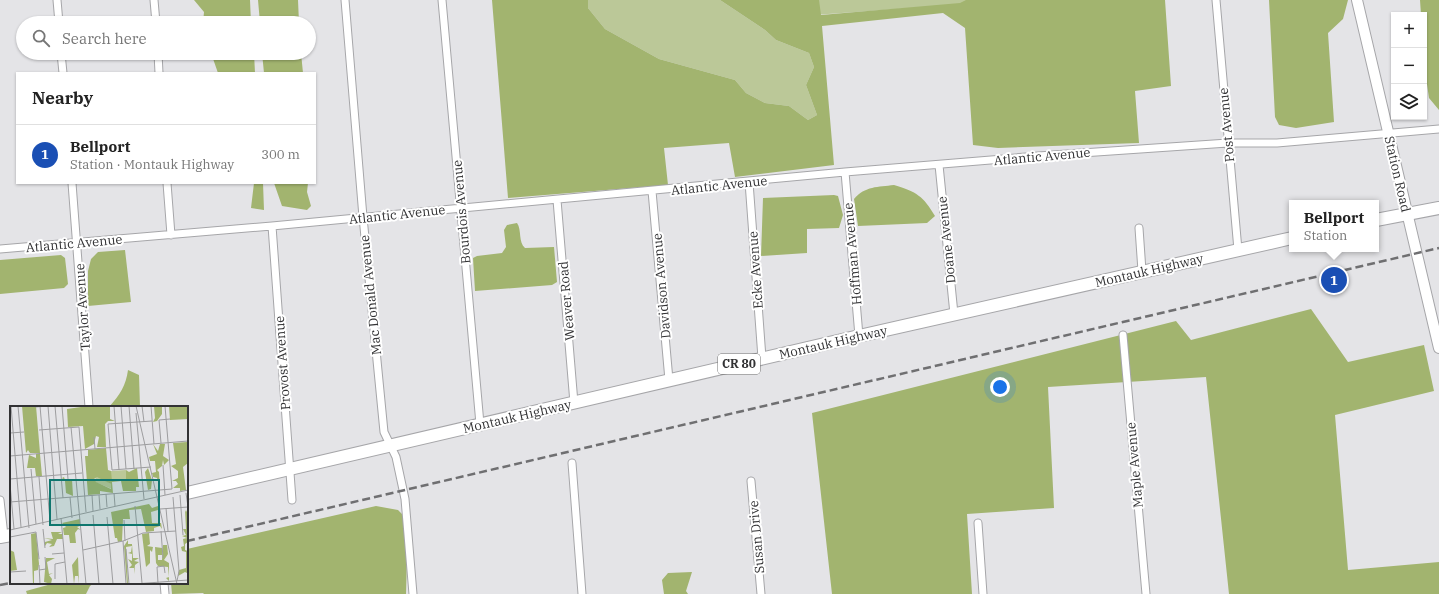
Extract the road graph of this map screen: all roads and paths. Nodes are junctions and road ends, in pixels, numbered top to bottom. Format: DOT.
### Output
graph roads {
  1 [pos="57,0"];
  2 [pos="154,0"];
  3 [pos="345,0"];
  4 [pos="442,0"];
  5 [pos="1216,0"];
  6 [pos="1357,0"];
  7 [pos="58,16"];
  8 [pos="155,16"];
  9 [pos="62,60"];
  10 [pos="158,60"];
  11 [pos="63,72"];
  12 [pos="159,72"];
  13 [pos="1439,129"];
  14 [pos="1389,134"];
  15 [pos="1228,143"];
  16 [pos="939,165"];
  17 [pos="845,172"];
  18 [pos="749,182"];
  19 [pos="72,184"];
  20 [pos="167,184"];
  21 [pos="652,191"];
  22 [pos="557,200"];
  23 [pos="460,208"];
  24 [pos="1439,208"];
  25 [pos="1407,214"];
  26 [pos="363,217"];
  27 [pos="1379,219"];
  28 [pos="272,226"];
  29 [pos="1139,228"];
  30 [pos="171,235"];
  31 [pos="1289,239"];
  32 [pos="78,243"];
  33 [pos="0,249"];
  34 [pos="1238,250"];
  35 [pos="1142,271"];
  36 [pos="954,314"];
  37 [pos="1123,335"];
  38 [pos="860,336"];
  39 [pos="1439,348"];
  40 [pos="762,358"];
  41 [pos="669,380"];
  42 [pos="574,403"];
  43 [pos="89,406"];
  44 [pos="480,424"];
  45 [pos="391,446"];
  46 [pos="572,463"];
  47 [pos="290,470"];
  48 [pos="751,480"];
  49 [pos="188,493"];
  50 [pos="0,500"];
  51 [pos="292,500"];
  52 [pos="978,523"];
  53 [pos="5,536"];
  54 [pos="164,584"];
  55 [pos="165,594"];
  56 [pos="413,594"];
  57 [pos="582,594"];
  58 [pos="760,594"];
  59 [pos="982,594"];
  60 [pos="1146,594"];
  1 -- 7 [label="street"];
  2 -- 8 [label="street"];
  3 -- 26 [label="street, Mac Donald Avenue"];
  4 -- 23 [label="street, Bourdois Avenue"];
  5 -- 15 [label="street, Post Avenue"];
  6 -- 14 [label="main road, Station Road"];
  9 -- 11 [label="street"];
  10 -- 12 [label="street"];
  13 -- 14 [label="street, Atlantic Avenue"];
  14 -- 15 [label="street, Atlantic Avenue"];
  14 -- 25 [label="main road, Station Road"];
  15 -- 16 [label="street, Atlantic Avenue"];
  15 -- 34 [label="street, Post Avenue"];
  16 -- 17 [label="street, Atlantic Avenue"];
  16 -- 36 [label="street, Doane Avenue"];
  17 -- 18 [label="street, Atlantic Avenue"];
  17 -- 38 [label="street, Hoffman Avenue"];
  18 -- 21 [label="street, Atlantic Avenue"];
  18 -- 40 [label="street, Ecke Avenue"];
  19 -- 32 [label="street, Taylor Avenue"];
  20 -- 30 [label="street"];
  21 -- 22 [label="street, Atlantic Avenue"];
  21 -- 41 [label="street, Davidson Avenue"];
  22 -- 23 [label="street, Atlantic Avenue"];
  22 -- 42 [label="street, Weaver Road"];
  23 -- 26 [label="street, Atlantic Avenue"];
  23 -- 44 [label="street, Bourdois Avenue"];
  24 -- 25 [label="main road"];
  25 -- 27 [label="main road"];
  25 -- 39 [label="main road, Station Road"];
  26 -- 28 [label="street, Atlantic Avenue"];
  26 -- 45 [label="street, Mac Donald Avenue"];
  28 -- 30 [label="street, Atlantic Avenue"];
  28 -- 47 [label="street, Provost Avenue"];
  29 -- 35 [label="street"];
  30 -- 32 [label="street, Atlantic Avenue"];
  31 -- 34 [label="main road, Montauk Highway / CR 80"];
  32 -- 33 [label="street, Atlantic Avenue"];
  32 -- 43 [label="street, Taylor Avenue"];
  34 -- 35 [label="main road, Montauk Highway / CR 80"];
  35 -- 36 [label="main road, Montauk Highway / CR 80"];
  36 -- 38 [label="main road, Montauk Highway / CR 80"];
  37 -- 60 [label="street, Maple Avenue"];
  38 -- 40 [label="main road, Montauk Highway / CR 80"];
  40 -- 41 [label="main road, Montauk Highway / CR 80"];
  41 -- 42 [label="main road, Montauk Highway / CR 80"];
  42 -- 44 [label="main road, Montauk Highway / CR 80"];
  44 -- 45 [label="main road, Montauk Highway / CR 80"];
  45 -- 47 [label="main road, Montauk Highway / CR 80"];
  45 -- 56 [label="street, Mac Donald Avenue"];
  46 -- 57 [label="street"];
  47 -- 49 [label="main road, Montauk Highway / CR 80"];
  47 -- 51 [label="street, Provost Avenue"];
  48 -- 58 [label="street, Susan Drive"];
  50 -- 53 [label="street"];
  52 -- 59 [label="street"];
  54 -- 55 [label="street"];
}
